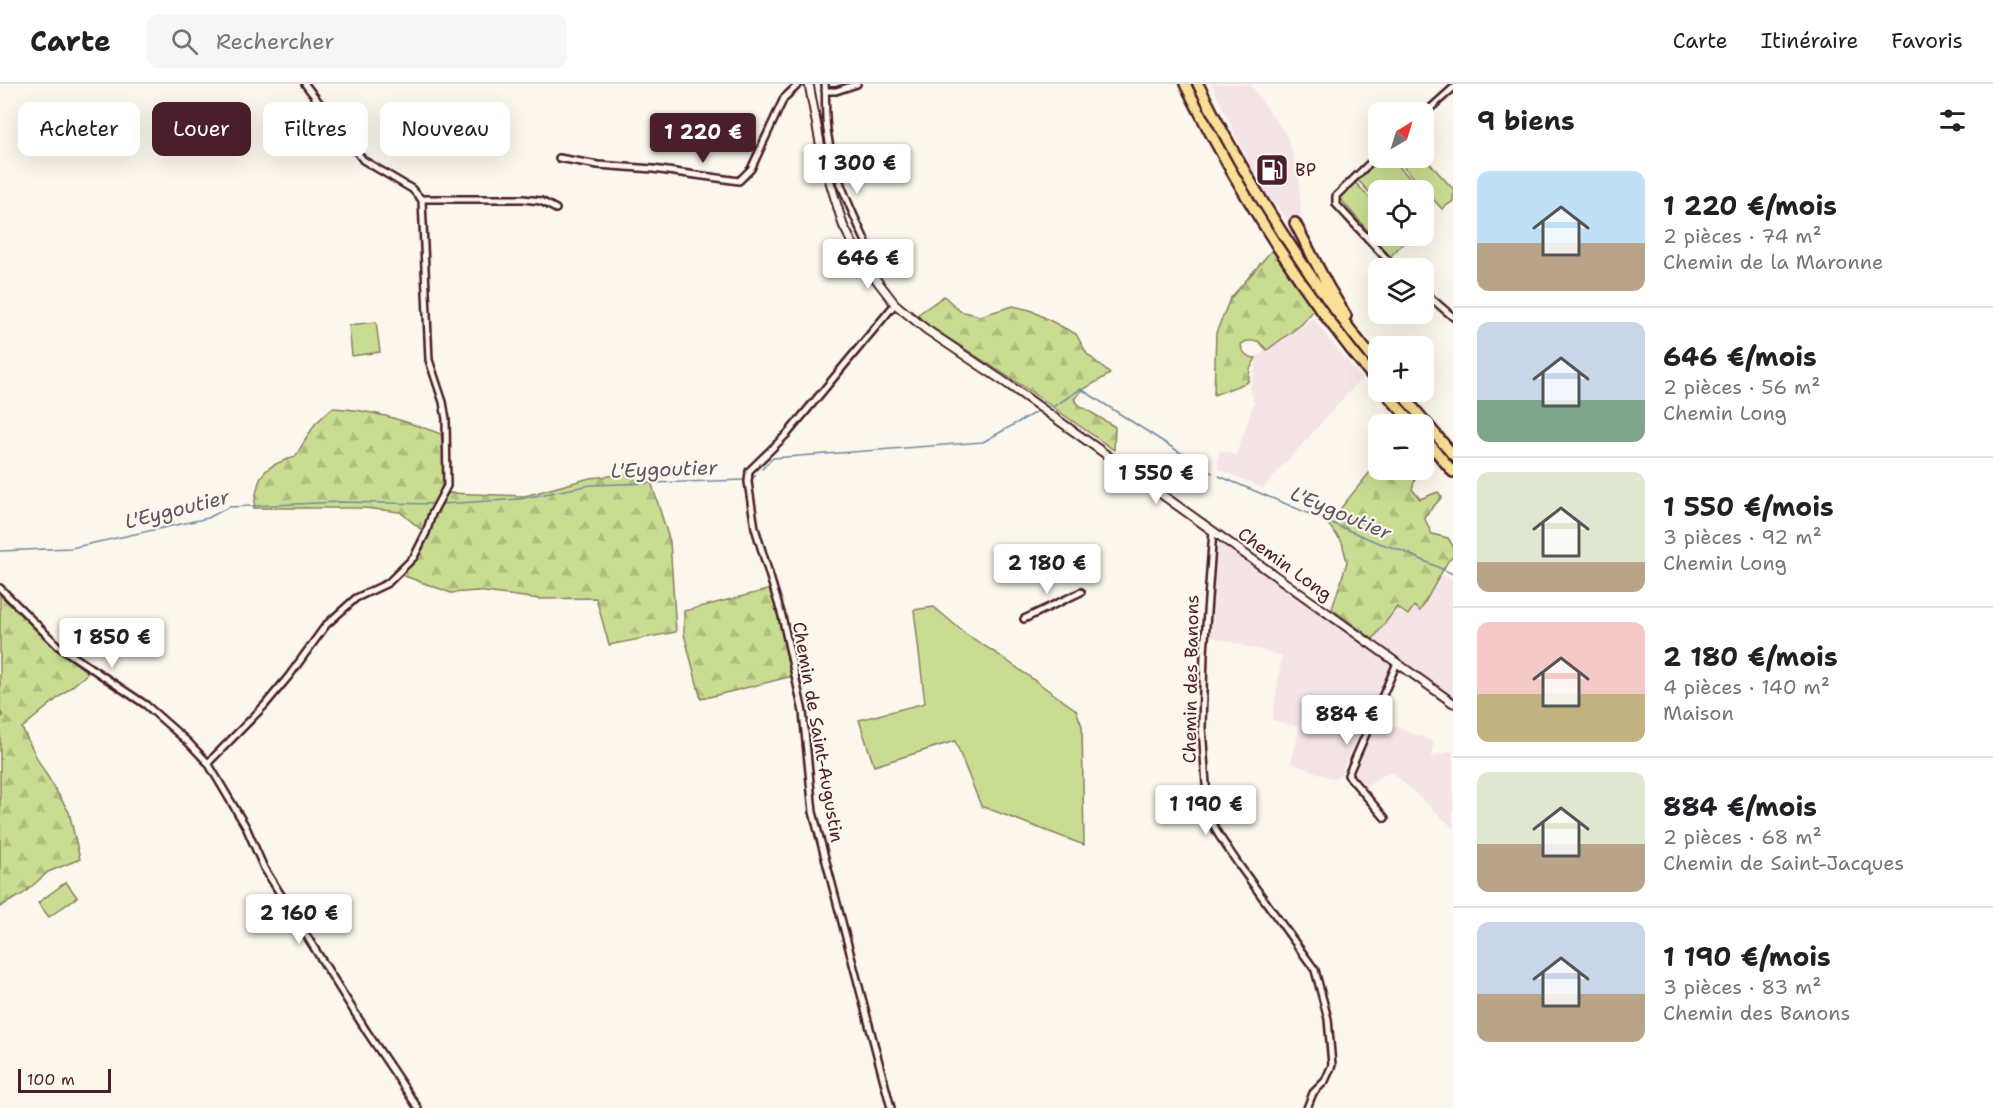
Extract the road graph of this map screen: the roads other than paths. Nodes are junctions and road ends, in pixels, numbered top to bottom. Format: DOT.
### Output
graph roads {
  1 [pos="305,84"];
  2 [pos="799,84"];
  3 [pos="809,84"];
  4 [pos="857,84"];
  5 [pos="1185,84"];
  6 [pos="1198,84"];
  7 [pos="825,87"];
  8 [pos="1453,88"];
  9 [pos="1434,105"];
  10 [pos="560,158"];
  11 [pos="1368,165"];
  12 [pos="421,199"];
  13 [pos="556,210"];
  14 [pos="1295,223"];
  15 [pos="1386,258"];
  16 [pos="871,275"];
  17 [pos="1434,301"];
  18 [pos="895,303"];
  19 [pos="1453,317"];
  20 [pos="1368,348"];
  21 [pos="1368,351"];
  22 [pos="1368,370"];
  23 [pos="1394,402"];
  24 [pos="1408,402"];
  25 [pos="1404,414"];
  26 [pos="1434,449"];
  27 [pos="1453,455"];
  28 [pos="1453,472"];
  29 [pos="1213,531"];
  30 [pos="0,588"];
  31 [pos="1081,592"];
  32 [pos="1024,618"];
  33 [pos="1397,663"];
  34 [pos="1453,703"];
  35 [pos="208,763"];
  36 [pos="1385,818"];
  37 [pos="418,1108"];
  38 [pos="891,1108"];
  39 [pos="1307,1108"];
  1 -- 12 [label="street"];
  2 -- 10 [label="street"];
  3 -- 16 [label="main road, Chemin Long"];
  4 -- 7 [label="street"];
  5 -- 22 [label="highway"];
  6 -- 21 [label="highway"];
  7 -- 16 [label="street"];
  8 -- 9 [label="street"];
  11 -- 15 [label="street"];
  12 -- 13 [label="street"];
  12 -- 35 [label="street"];
  14 -- 20 [label="highway"];
  16 -- 18 [label="main road, Chemin Long"];
  17 -- 19 [label="street"];
  18 -- 29 [label="main road, Chemin Long"];
  18 -- 38 [label="street, Chemin de Saint-Augustin"];
  23 -- 25 [label="highway"];
  24 -- 27 [label="highway"];
  26 -- 28 [label="highway"];
  29 -- 33 [label="main road, Chemin Long"];
  29 -- 39 [label="street, Chemin des Banons"];
  30 -- 35 [label="street"];
  31 -- 32 [label="street"];
  33 -- 34 [label="main road, Chemin Long"];
  33 -- 36 [label="street"];
  35 -- 37 [label="street"];
}
